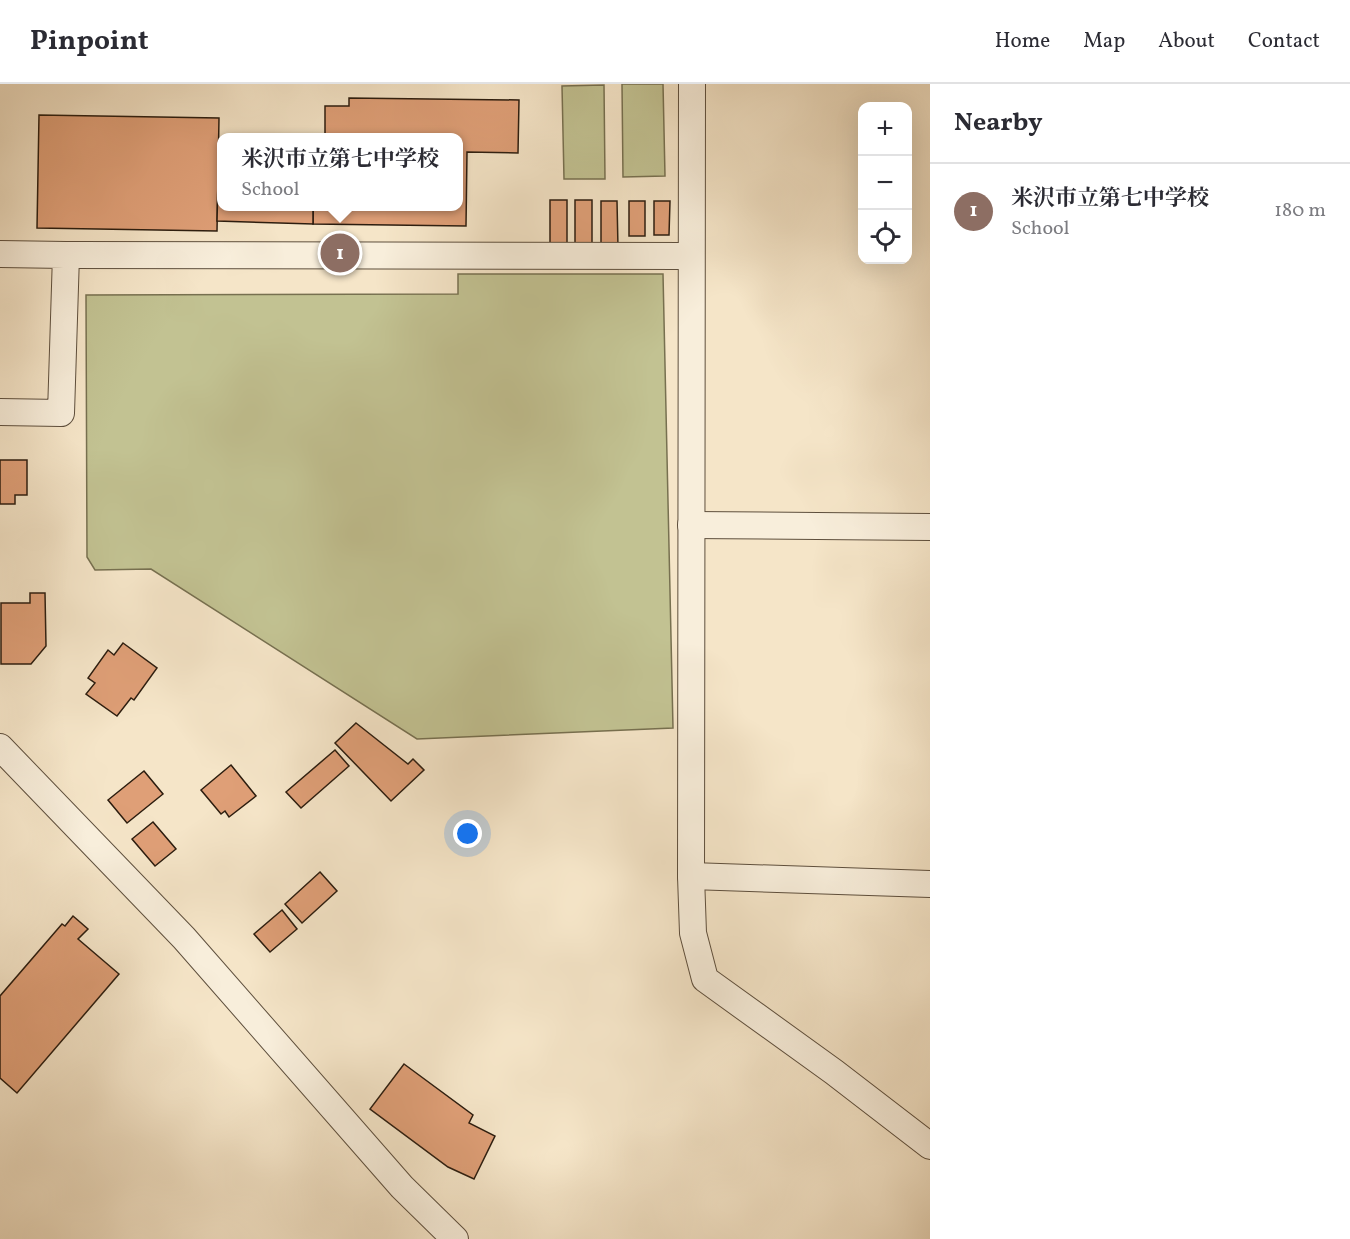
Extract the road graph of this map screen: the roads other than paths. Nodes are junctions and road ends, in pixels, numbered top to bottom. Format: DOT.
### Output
graph roads {
  1 [pos="692,84"];
  2 [pos="0,254"];
  3 [pos="66,255"];
  4 [pos="691,256"];
  5 [pos="0,412"];
  6 [pos="692,525"];
  7 [pos="930,527"];
  8 [pos="0,747"];
  9 [pos="691,876"];
  10 [pos="930,884"];
  11 [pos="930,1146"];
  12 [pos="455,1239"];
  1 -- 4 [label="street"];
  2 -- 3 [label="street"];
  3 -- 4 [label="street"];
  3 -- 5 [label="street"];
  4 -- 6 [label="street"];
  6 -- 7 [label="street"];
  6 -- 9 [label="street"];
  8 -- 12 [label="street"];
  9 -- 10 [label="street"];
  9 -- 11 [label="street"];
}
